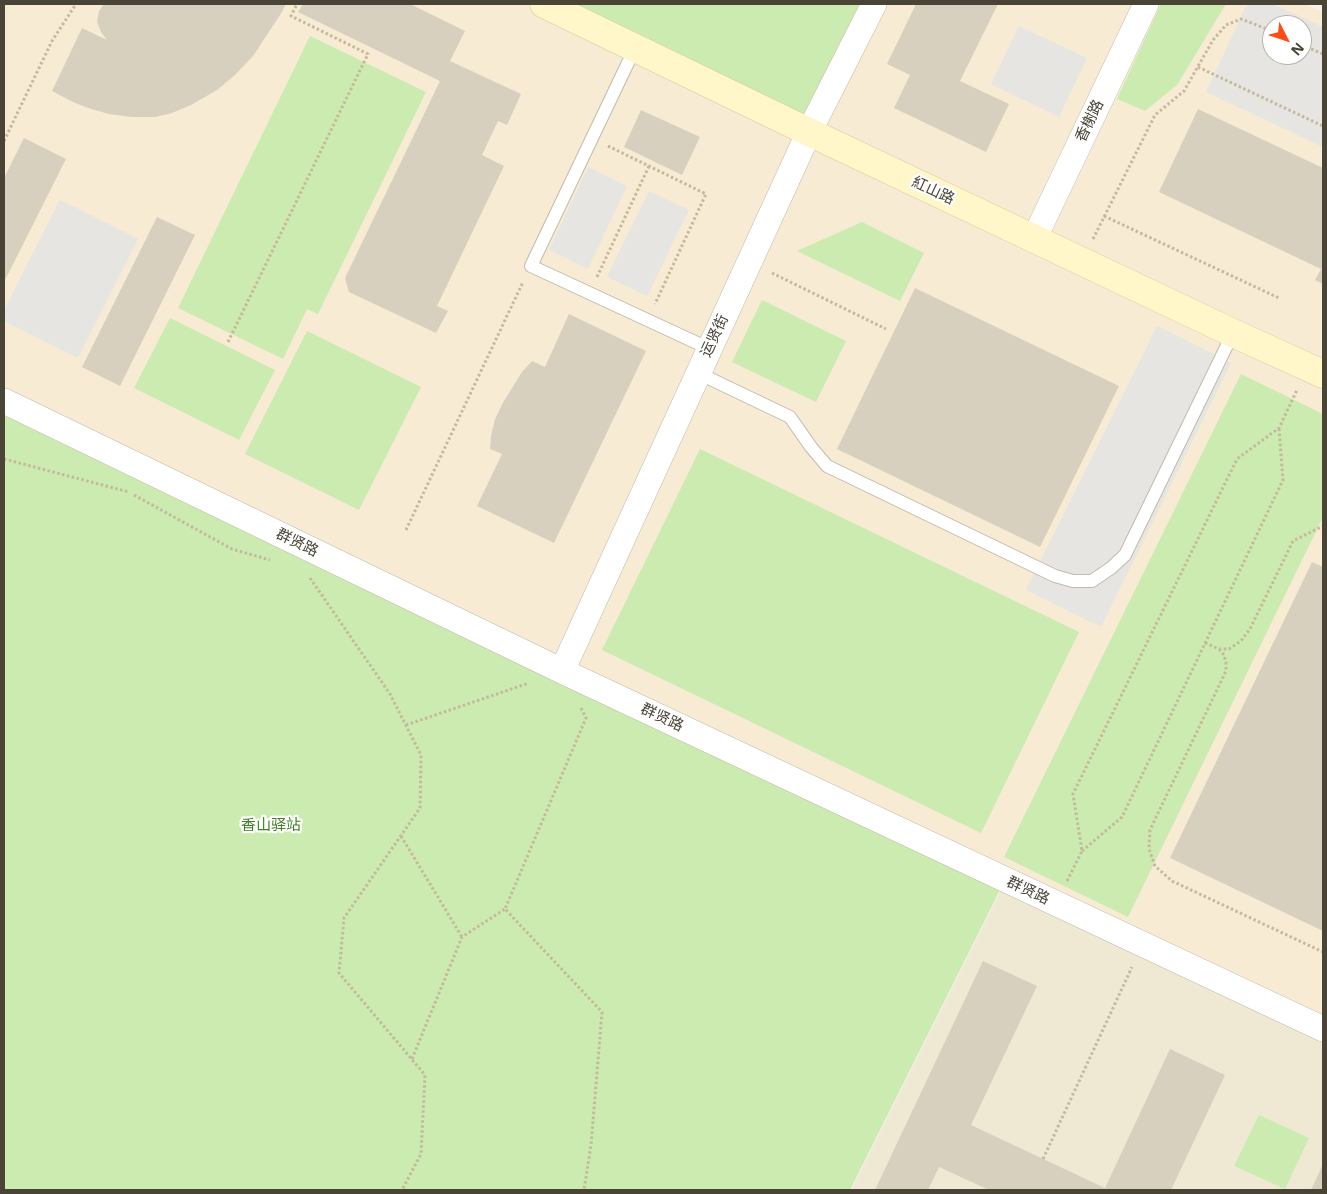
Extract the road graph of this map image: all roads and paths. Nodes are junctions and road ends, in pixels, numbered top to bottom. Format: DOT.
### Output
graph roads {
  1 [pos="76,4"];
  2 [pos="297,4"];
  3 [pos="544,4"];
  4 [pos="874,4"];
  5 [pos="1146,4"];
  6 [pos="1262,27"];
  7 [pos="635,48"];
  8 [pos="1198,67"];
  9 [pos="1323,126"];
  10 [pos="809,132"];
  11 [pos="591,138"];
  12 [pos="4,141"];
  13 [pos="649,166"];
  14 [pos="1104,216"];
  15 [pos="1034,239"];
  16 [pos="750,262"];
  17 [pos="1081,262"];
  18 [pos="531,266"];
  19 [pos="589,293"];
  20 [pos="1279,298"];
  21 [pos="648,320"];
  22 [pos="886,328"];
  23 [pos="1233,333"];
  24 [pos="228,342"];
  25 [pos="710,349"];
  26 [pos="1316,370"];
  27 [pos="698,373"];
  28 [pos="4,401"];
  29 [pos="1279,428"];
  30 [pos="4,459"];
  31 [pos="1323,526"];
  32 [pos="406,530"];
  33 [pos="278,562"];
  34 [pos="310,578"];
  35 [pos="1205,643"];
  36 [pos="1218,649"];
  37 [pos="562,671"];
  38 [pos="406,725"];
  39 [pos="401,836"];
  40 [pos="1082,851"];
  41 [pos="1056,903"];
  42 [pos="505,908"];
  43 [pos="462,937"];
  44 [pos="1143,944"];
  45 [pos="1323,952"];
  46 [pos="1323,1029"];
  47 [pos="412,1060"];
  48 [pos="1043,1159"];
  49 [pos="402,1190"];
  50 [pos="584,1190"];
  1 -- 12 [label="path"];
  2 -- 24 [label="path"];
  3 -- 7 [label="street, 紅山路"];
  4 -- 10 [label="street, 运贤街"];
  5 -- 15 [label="street, 香榭路"];
  6 -- 8 [label="path"];
  7 -- 10 [label="street, 紅山路"];
  7 -- 11 [label="lane"];
  8 -- 9 [label="path"];
  8 -- 14 [label="path"];
  10 -- 15 [label="street, 紅山路"];
  10 -- 16 [label="street, 运贤街"];
  11 -- 13 [label="path"];
  11 -- 18 [label="lane"];
  13 -- 19 [label="path"];
  13 -- 21 [label="path"];
  14 -- 17 [label="path"];
  14 -- 20 [label="path"];
  15 -- 17 [label="street, 紅山路"];
  16 -- 22 [label="path"];
  16 -- 25 [label="street, 运贤街"];
  17 -- 23 [label="street, 紅山路"];
  18 -- 19 [label="lane"];
  18 -- 32 [label="path"];
  19 -- 21 [label="lane"];
  21 -- 25 [label="lane"];
  23 -- 26 [label="street, 紅山路"];
  23 -- 27 [label="lane"];
  25 -- 27 [label="street, 运贤街"];
  26 -- 29 [label="path"];
  27 -- 37 [label="street, 运贤街"];
  28 -- 37 [label="street, 群贤路"];
  29 -- 35 [label="path"];
  29 -- 40 [label="path"];
  30 -- 33 [label="path"];
  31 -- 36 [label="path"];
  34 -- 38 [label="path"];
  35 -- 36 [label="path"];
  35 -- 40 [label="path"];
  36 -- 45 [label="path"];
  37 -- 38 [label="path"];
  37 -- 41 [label="street, 群贤路"];
  37 -- 42 [label="path"];
  38 -- 39 [label="path"];
  39 -- 43 [label="path"];
  39 -- 47 [label="path"];
  40 -- 41 [label="path"];
  41 -- 44 [label="street, 群贤路"];
  42 -- 43 [label="path"];
  42 -- 50 [label="path"];
  43 -- 47 [label="path"];
  44 -- 46 [label="street, 群贤路"];
  44 -- 48 [label="path"];
  47 -- 49 [label="path"];
}
